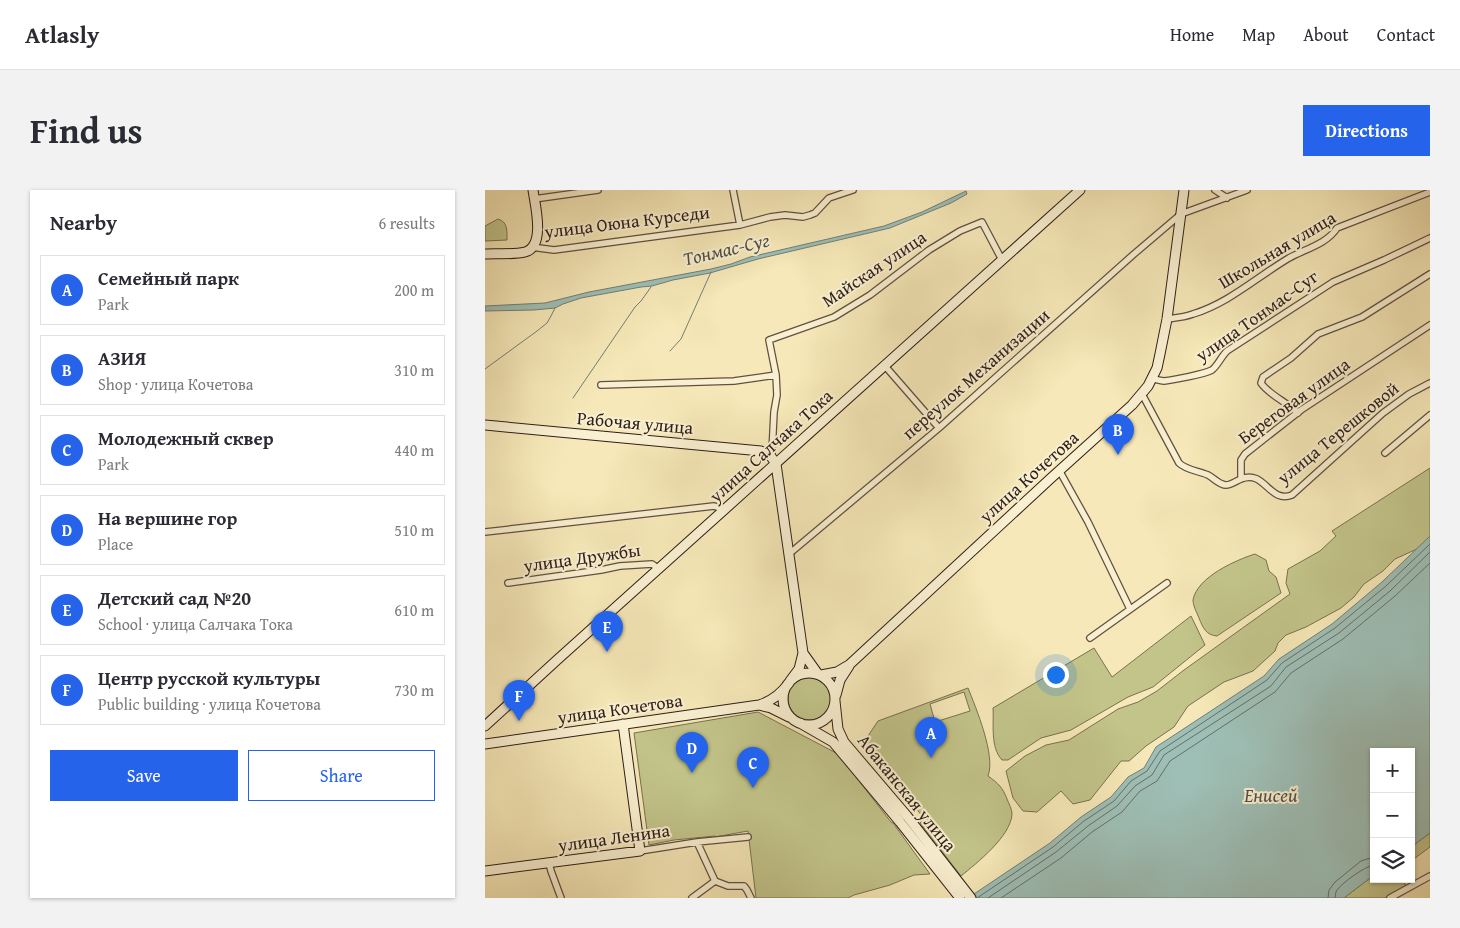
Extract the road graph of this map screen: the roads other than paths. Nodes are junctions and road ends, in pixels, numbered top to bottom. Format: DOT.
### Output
graph roads {
  1 [pos="598,190"];
  2 [pos="733,190"];
  3 [pos="853,190"];
  4 [pos="1080,190"];
  5 [pos="1185,190"];
  6 [pos="1215,190"];
  7 [pos="1247,190"];
  8 [pos="1430,192"];
  9 [pos="534,194"];
  10 [pos="1227,198"];
  11 [pos="1181,214"];
  12 [pos="740,225"];
  13 [pos="1430,238"];
  14 [pos="531,248"];
  15 [pos="485,254"];
  16 [pos="1002,260"];
  17 [pos="1430,274"];
  18 [pos="1167,320"];
  19 [pos="1430,325"];
  20 [pos="885,366"];
  21 [pos="776,375"];
  22 [pos="1152,379"];
  23 [pos="1430,383"];
  24 [pos="601,385"];
  25 [pos="1142,394"];
  26 [pos="1298,413"];
  27 [pos="1430,415"];
  28 [pos="485,425"];
  29 [pos="939,428"];
  30 [pos="1385,453"];
  31 [pos="770,455"];
  32 [pos="776,464"];
  33 [pos="1059,470"];
  34 [pos="1241,479"];
  35 [pos="725,510"];
  36 [pos="485,532"];
  37 [pos="789,554"];
  38 [pos="659,569"];
  39 [pos="508,583"];
  40 [pos="1167,583"];
  41 [pos="1130,609"];
  42 [pos="1090,638"];
  43 [pos="803,653"];
  44 [pos="849,666"];
  45 [pos="819,675"];
  46 [pos="789,682"];
  47 [pos="835,699"];
  48 [pos="759,705"];
  49 [pos="798,722"];
  50 [pos="623,724"];
  51 [pos="485,726"];
  52 [pos="485,744"];
  53 [pos="748,836"];
  54 [pos="697,842"];
  55 [pos="640,851"];
  56 [pos="549,863"];
  57 [pos="938,863"];
  58 [pos="485,871"];
  59 [pos="1430,876"];
  60 [pos="715,881"];
  61 [pos="561,898"];
  62 [pos="692,898"];
  63 [pos="751,898"];
  64 [pos="960,898"];
  65 [pos="971,898"];
  66 [pos="1390,898"];
  1 -- 9 [label="street"];
  2 -- 12 [label="street"];
  3 -- 12 [label="street, улица Оюна Курседи"];
  4 -- 16 [label="main road, улица Салчака Тока"];
  5 -- 11 [label="main road, улица Кочетова"];
  6 -- 10 [label="street"];
  7 -- 10 [label="street"];
  8 -- 18 [label="street, Школьная улица"];
  9 -- 14 [label="main road"];
  10 -- 11 [label="street"];
  11 -- 18 [label="main road, улица Кочетова"];
  11 -- 29 [label="street, переулок Механизации"];
  12 -- 14 [label="street, улица Оюна Курседи"];
  13 -- 22 [label="street, улица Тонмас-Суг"];
  14 -- 15 [label="main road, улица Оюна Курседи"];
  16 -- 20 [label="main road, улица Салчака Тока"];
  16 -- 21 [label="street, Майская улица"];
  17 -- 26 [label="street"];
  18 -- 22 [label="main road, улица Кочетова"];
  19 -- 26 [label="street, Береговая улица"];
  20 -- 29 [label="street"];
  20 -- 32 [label="main road, улица Салчака Тока"];
  21 -- 24 [label="street"];
  21 -- 31 [label="street"];
  22 -- 25 [label="main road, улица Кочетова"];
  23 -- 34 [label="street, улица Терешковой"];
  25 -- 33 [label="main road, улица Кочетова"];
  25 -- 34 [label="street"];
  26 -- 34 [label="street, Береговая улица"];
  27 -- 30 [label="street"];
  28 -- 31 [label="main road, Рабочая улица"];
  29 -- 37 [label="street, переулок Механизации"];
  31 -- 32 [label="main road"];
  32 -- 35 [label="main road, улица Салчака Тока"];
  32 -- 37 [label="main road"];
  33 -- 41 [label="street"];
  33 -- 44 [label="main road, улица Кочетова"];
  35 -- 36 [label="street"];
  35 -- 38 [label="main road, улица Салчака Тока"];
  37 -- 43 [label="main road"];
  38 -- 39 [label="street, улица Дружбы"];
  38 -- 51 [label="main road, улица Салчака Тока"];
  40 -- 41 [label="street"];
  41 -- 42 [label="street"];
  43 -- 45 [label="main road"];
  43 -- 46 [label="main road"];
  44 -- 45 [label="main road, улица Кочетова"];
  44 -- 47 [label="main road, улица Кочетова"];
  45 -- 46 [label="main road"];
  45 -- 47 [label="main road"];
  46 -- 48 [label="main road, улица Кочетова"];
  46 -- 49 [label="main road"];
  47 -- 49 [label="main road"];
  47 -- 57 [label="main road, Абаканская улица"];
  48 -- 49 [label="main road, улица Кочетова"];
  48 -- 50 [label="main road, улица Кочетова"];
  49 -- 57 [label="main road, Абаканская улица"];
  50 -- 52 [label="main road, улица Кочетова"];
  50 -- 55 [label="main road"];
  53 -- 54 [label="street, улица Ленина"];
  54 -- 55 [label="street, улица Ленина"];
  54 -- 60 [label="street"];
  55 -- 56 [label="main road, улица Ленина"];
  56 -- 58 [label="main road, улица Ленина"];
  56 -- 61 [label="street"];
  57 -- 64 [label="main road, Абаканская улица"];
  57 -- 65 [label="main road, Абаканская улица"];
  59 -- 66 [label="street"];
  60 -- 62 [label="street"];
  60 -- 63 [label="street"];
}
